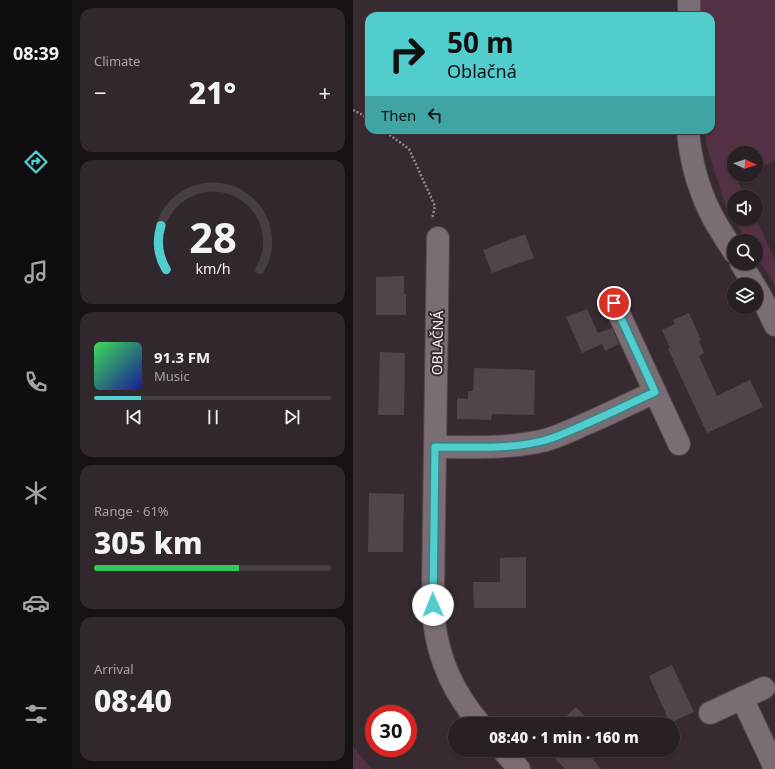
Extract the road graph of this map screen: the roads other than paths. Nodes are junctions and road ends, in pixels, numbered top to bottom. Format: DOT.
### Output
graph roads {
  1 [pos="689,0"];
  2 [pos="689,12"];
  3 [pos="688,134"];
  4 [pos="435,232"];
  5 [pos="727,240"];
  6 [pos="763,300"];
  7 [pos="614,303"];
  8 [pos="775,325"];
  9 [pos="655,392"];
  10 [pos="679,444"];
  11 [pos="435,447"];
  12 [pos="764,688"];
  13 [pos="742,698"];
  14 [pos="710,713"];
  15 [pos="474,717"];
  16 [pos="509,757"];
  17 [pos="775,768"];
  18 [pos="519,769"];
  1 -- 2 [label="street"];
  3 -- 5 [label="street"];
  4 -- 11 [label="street, OBLAČNÁ"];
  6 -- 8 [label="street"];
  7 -- 9 [label="street"];
  9 -- 10 [label="street"];
  9 -- 11 [label="street"];
  11 -- 15 [label="street, OBLAČNÁ"];
  12 -- 13 [label="street"];
  13 -- 14 [label="street"];
  13 -- 17 [label="street"];
  16 -- 18 [label="street"];
}
